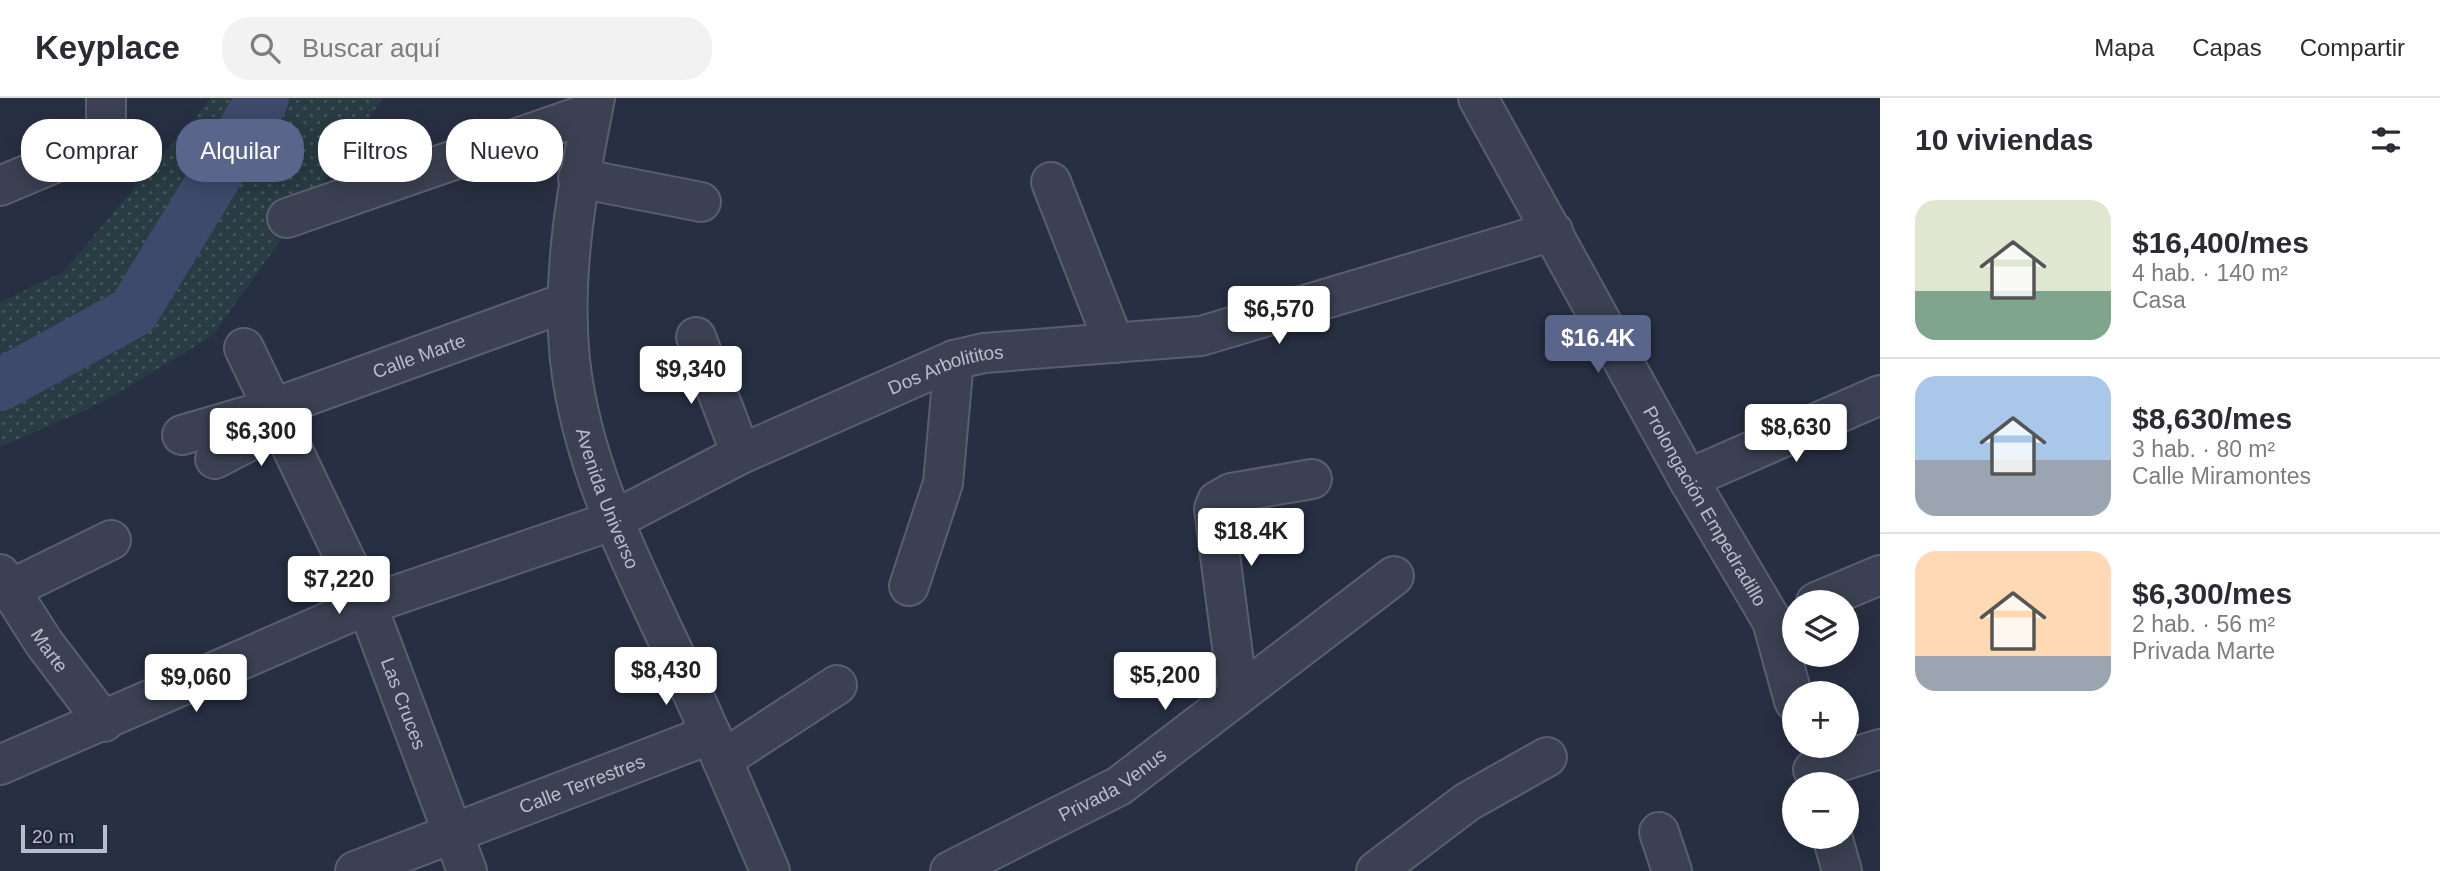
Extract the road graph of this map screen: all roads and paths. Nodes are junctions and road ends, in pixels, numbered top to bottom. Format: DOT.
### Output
graph roads {
  1 [pos="106,98"];
  2 [pos="1478,98"];
  3 [pos="594,105"];
  4 [pos="578,178"];
  5 [pos="1051,182"];
  6 [pos="0,186"];
  7 [pos="701,202"];
  8 [pos="287,218"];
  9 [pos="1553,231"];
  10 [pos="567,302"];
  11 [pos="696,337"];
  12 [pos="1114,343"];
  13 [pos="243,348"];
  14 [pos="954,360"];
  15 [pos="1880,395"];
  16 [pos="276,417"];
  17 [pos="182,435"];
  18 [pos="741,454"];
  19 [pos="215,459"];
  20 [pos="1312,479"];
  21 [pos="1688,479"];
  22 [pos="612,521"];
  23 [pos="111,540"];
  24 [pos="1880,575"];
  25 [pos="1394,576"];
  26 [pos="5,582"];
  27 [pos="909,586"];
  28 [pos="1844,590"];
  29 [pos="367,605"];
  30 [pos="1782,615"];
  31 [pos="837,685"];
  32 [pos="1238,693"];
  33 [pos="104,722"];
  34 [pos="717,747"];
  35 [pos="1880,749"];
  36 [pos="1547,757"];
  37 [pos="0,765"];
  38 [pos="1812,767"];
  39 [pos="452,831"];
  40 [pos="1659,832"];
  41 [pos="1836,849"];
  42 [pos="355,871"];
  43 [pos="467,871"];
  44 [pos="770,871"];
  45 [pos="950,871"];
  46 [pos="1376,871"];
  47 [pos="1672,871"];
  48 [pos="1842,871"];
  1 -- 6 [label="street"];
  2 -- 9 [label="street, Prolongación Empedradillo"];
  3 -- 4 [label="street, Avenida Universo"];
  3 -- 8 [label="street"];
  4 -- 7 [label="street"];
  4 -- 10 [label="street, Avenida Universo"];
  5 -- 12 [label="street"];
  9 -- 12 [label="street, Dos Arbolititos"];
  9 -- 21 [label="street, Prolongación Empedradillo"];
  10 -- 16 [label="street, Calle Marte"];
  10 -- 22 [label="street, Avenida Universo"];
  11 -- 18 [label="street"];
  12 -- 14 [label="street, Dos Arbolititos"];
  13 -- 16 [label="street, Las Cruces"];
  14 -- 18 [label="street, Dos Arbolititos"];
  14 -- 27 [label="street"];
  15 -- 21 [label="street"];
  16 -- 17 [label="street"];
  16 -- 19 [label="street"];
  16 -- 29 [label="street, Las Cruces"];
  18 -- 22 [label="street, Dos Arbolititos"];
  20 -- 32 [label="street"];
  21 -- 30 [label="street, Prolongación Empedradillo"];
  22 -- 29 [label="street, Dos Arbolititos"];
  22 -- 34 [label="street, Avenida Universo"];
  23 -- 26 [label="street"];
  24 -- 28 [label="street"];
  25 -- 32 [label="street, Privada Venus"];
  26 -- 33 [label="street, Marte"];
  29 -- 33 [label="street, Dos Arbolititos"];
  29 -- 39 [label="street, Las Cruces"];
  31 -- 34 [label="street, Calle Terrestres"];
  32 -- 45 [label="street, Privada Venus"];
  33 -- 37 [label="street, Dos Arbolititos"];
  34 -- 39 [label="street, Calle Terrestres"];
  34 -- 44 [label="street, Avenida Universo"];
  35 -- 38 [label="street"];
  36 -- 46 [label="street"];
  39 -- 42 [label="street, Calle Terrestres"];
  39 -- 43 [label="street, Las Cruces"];
  40 -- 47 [label="street"];
  41 -- 48 [label="street"];
}
